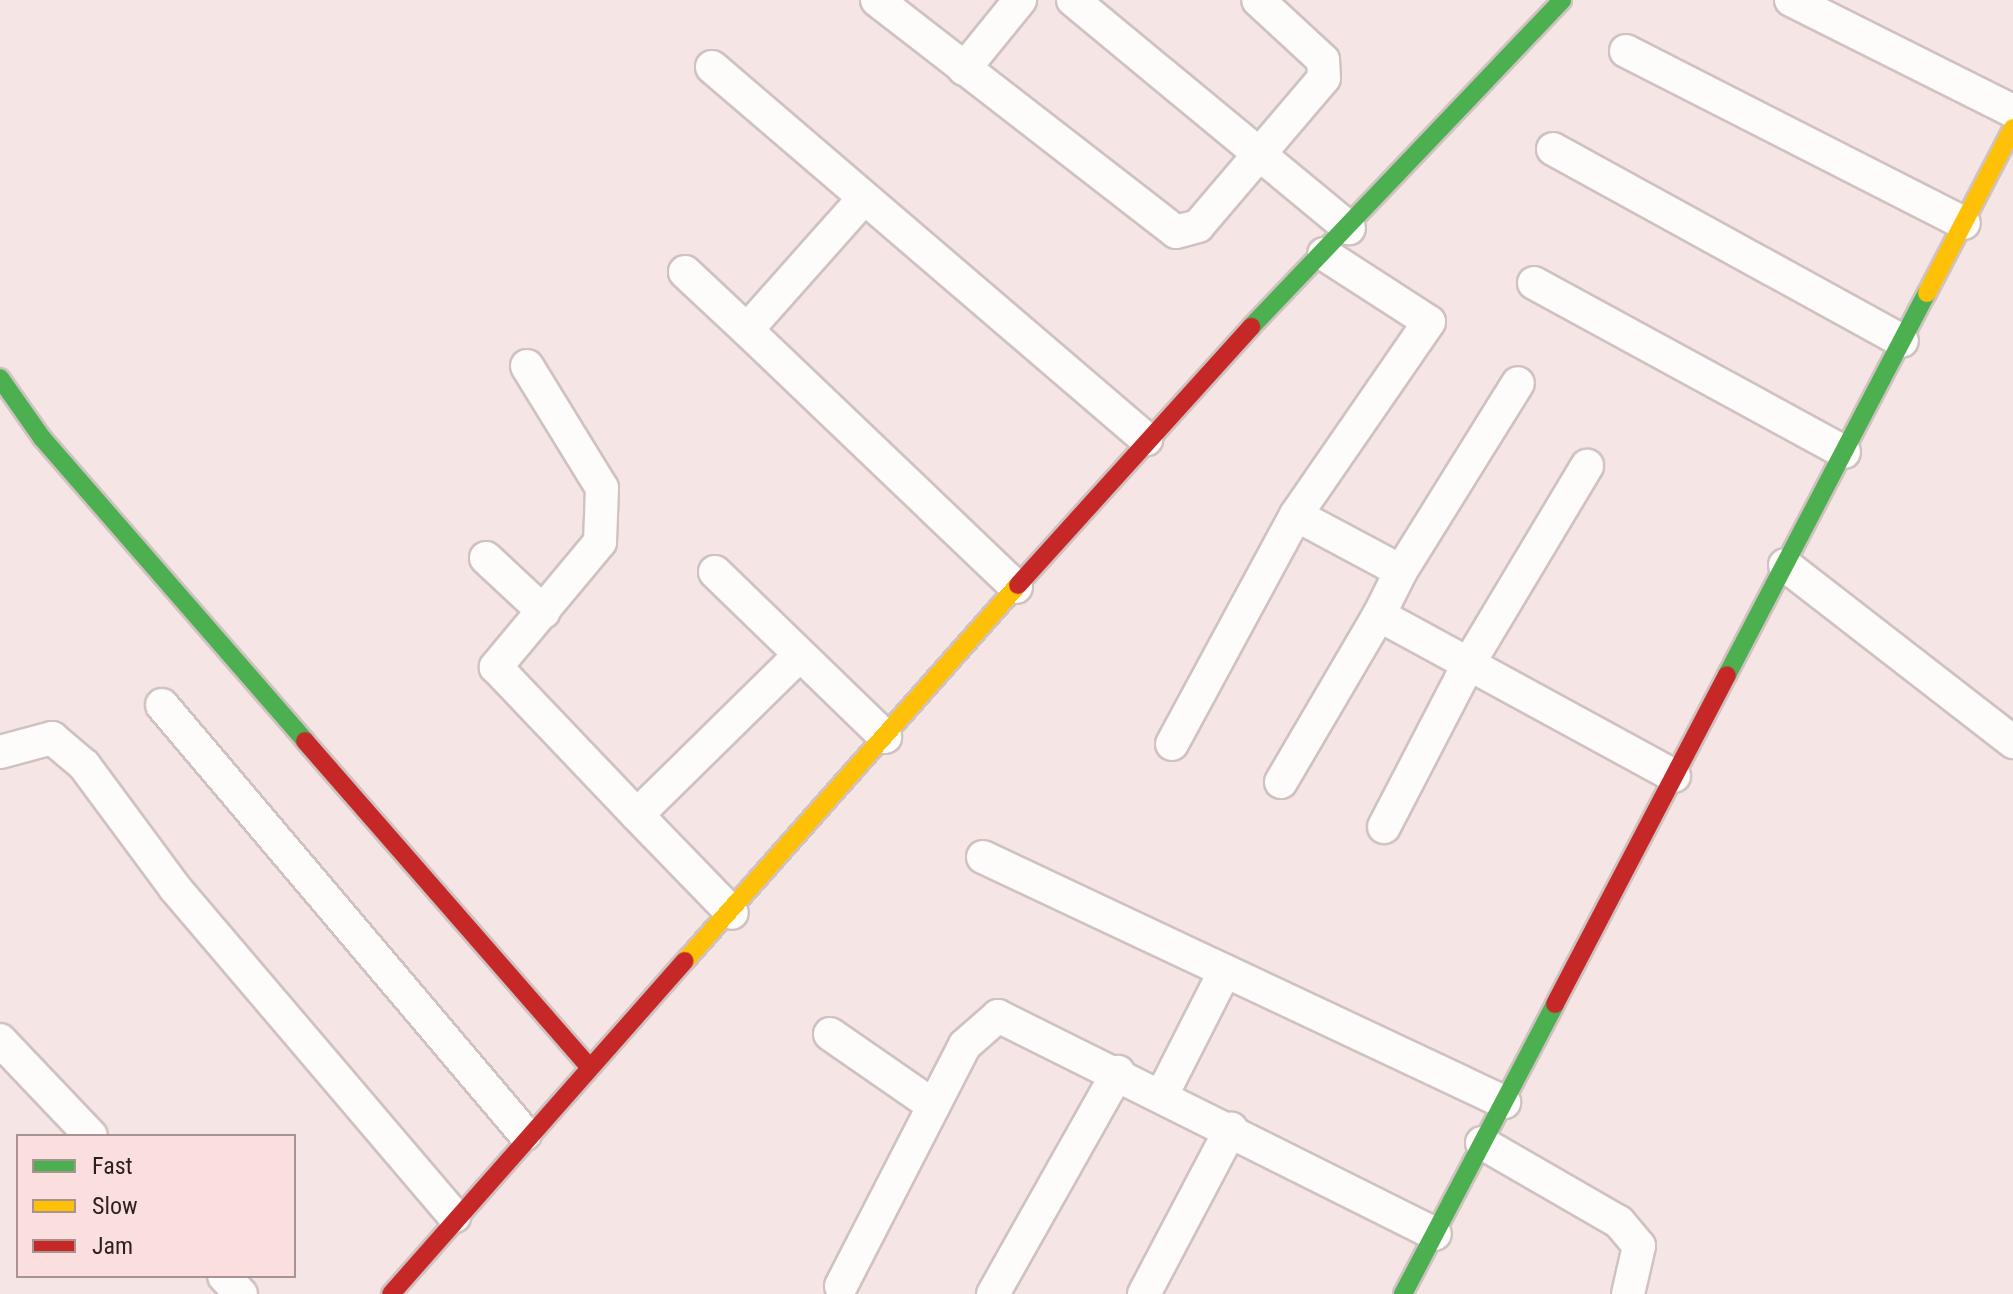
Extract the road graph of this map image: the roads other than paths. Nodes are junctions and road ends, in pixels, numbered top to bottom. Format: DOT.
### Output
graph roads {
  1 [pos="877,0"];
  2 [pos="1020,0"];
  3 [pos="1073,0"];
  4 [pos="1258,0"];
  5 [pos="1562,0"];
  6 [pos="1791,0"];
  7 [pos="1626,51"];
  8 [pos="712,67"];
  9 [pos="964,69"];
  10 [pos="2013,111"];
  11 [pos="2013,128"];
  12 [pos="1553,149"];
  13 [pos="1260,154"];
  14 [pos="864,198"];
  15 [pos="1964,223"];
  16 [pos="1349,228"];
  17 [pos="1324,254"];
  18 [pos="685,272"];
  19 [pos="1534,283"];
  20 [pos="747,330"];
  21 [pos="1902,341"];
  22 [pos="527,366"];
  23 [pos="0,378"];
  24 [pos="1518,383"];
  25 [pos="1146,439"];
  26 [pos="1844,452"];
  27 [pos="1587,466"];
  28 [pos="1296,515"];
  29 [pos="486,558"];
  30 [pos="1785,565"];
  31 [pos="1401,571"];
  32 [pos="715,572"];
  33 [pos="1016,587"];
  34 [pos="544,612"];
  35 [pos="1379,615"];
  36 [pos="800,655"];
  37 [pos="1469,663"];
  38 [pos="162,705"];
  39 [pos="885,737"];
  40 [pos="2013,742"];
  41 [pos="1172,744"];
  42 [pos="0,752"];
  43 [pos="1674,776"];
  44 [pos="1281,782"];
  45 [pos="637,815"];
  46 [pos="1384,827"];
  47 [pos="983,857"];
  48 [pos="732,913"];
  49 [pos="1225,971"];
  50 [pos="830,1034"];
  51 [pos="0,1040"];
  52 [pos="589,1067"];
  53 [pos="1118,1072"];
  54 [pos="1162,1095"];
  55 [pos="1504,1102"];
  56 [pos="934,1106"];
  57 [pos="1231,1129"];
  58 [pos="89,1134"];
  59 [pos="525,1134"];
  60 [pos="1482,1143"];
  61 [pos="454,1216"];
  62 [pos="1435,1234"];
  63 [pos="226,1278"];
  64 [pos="841,1286"];
  65 [pos="241,1294"];
  66 [pos="391,1294"];
  67 [pos="993,1294"];
  68 [pos="1144,1294"];
  69 [pos="1403,1294"];
  70 [pos="1628,1294"];
  1 -- 9 [label="street"];
  2 -- 9 [label="street"];
  3 -- 13 [label="street"];
  4 -- 13 [label="street"];
  5 -- 16 [label="street"];
  6 -- 10 [label="street"];
  7 -- 15 [label="street"];
  8 -- 14 [label="street"];
  9 -- 13 [label="street"];
  11 -- 15 [label="street"];
  12 -- 21 [label="street"];
  13 -- 16 [label="street"];
  14 -- 20 [label="street"];
  14 -- 25 [label="street"];
  15 -- 21 [label="street"];
  16 -- 17 [label="street"];
  17 -- 25 [label="street"];
  17 -- 28 [label="street"];
  18 -- 20 [label="street"];
  19 -- 26 [label="street"];
  20 -- 33 [label="street"];
  21 -- 26 [label="street"];
  22 -- 34 [label="street"];
  23 -- 52 [label="street"];
  24 -- 31 [label="street"];
  25 -- 33 [label="street"];
  26 -- 30 [label="street"];
  27 -- 37 [label="street"];
  28 -- 31 [label="street"];
  28 -- 41 [label="street"];
  29 -- 34 [label="street"];
  30 -- 40 [label="street"];
  30 -- 43 [label="street"];
  31 -- 35 [label="street"];
  32 -- 36 [label="street"];
  33 -- 39 [label="street"];
  34 -- 45 [label="street"];
  35 -- 37 [label="street"];
  35 -- 44 [label="street"];
  36 -- 39 [label="street"];
  36 -- 45 [label="street"];
  37 -- 43 [label="street"];
  37 -- 46 [label="street"];
  38 -- 59 [label="street"];
  39 -- 48 [label="street"];
  42 -- 61 [label="street"];
  43 -- 55 [label="street"];
  45 -- 48 [label="street"];
  47 -- 49 [label="street"];
  48 -- 52 [label="street"];
  49 -- 54 [label="street"];
  49 -- 55 [label="street"];
  50 -- 56 [label="street"];
  51 -- 58 [label="street"];
  52 -- 59 [label="street"];
  53 -- 54 [label="street"];
  53 -- 56 [label="street"];
  53 -- 67 [label="street"];
  54 -- 57 [label="street"];
  55 -- 60 [label="street"];
  56 -- 64 [label="street"];
  57 -- 62 [label="street"];
  57 -- 68 [label="street"];
  59 -- 61 [label="street"];
  60 -- 62 [label="street"];
  60 -- 70 [label="street"];
  61 -- 66 [label="street"];
  62 -- 69 [label="street"];
  63 -- 65 [label="street"];
}
